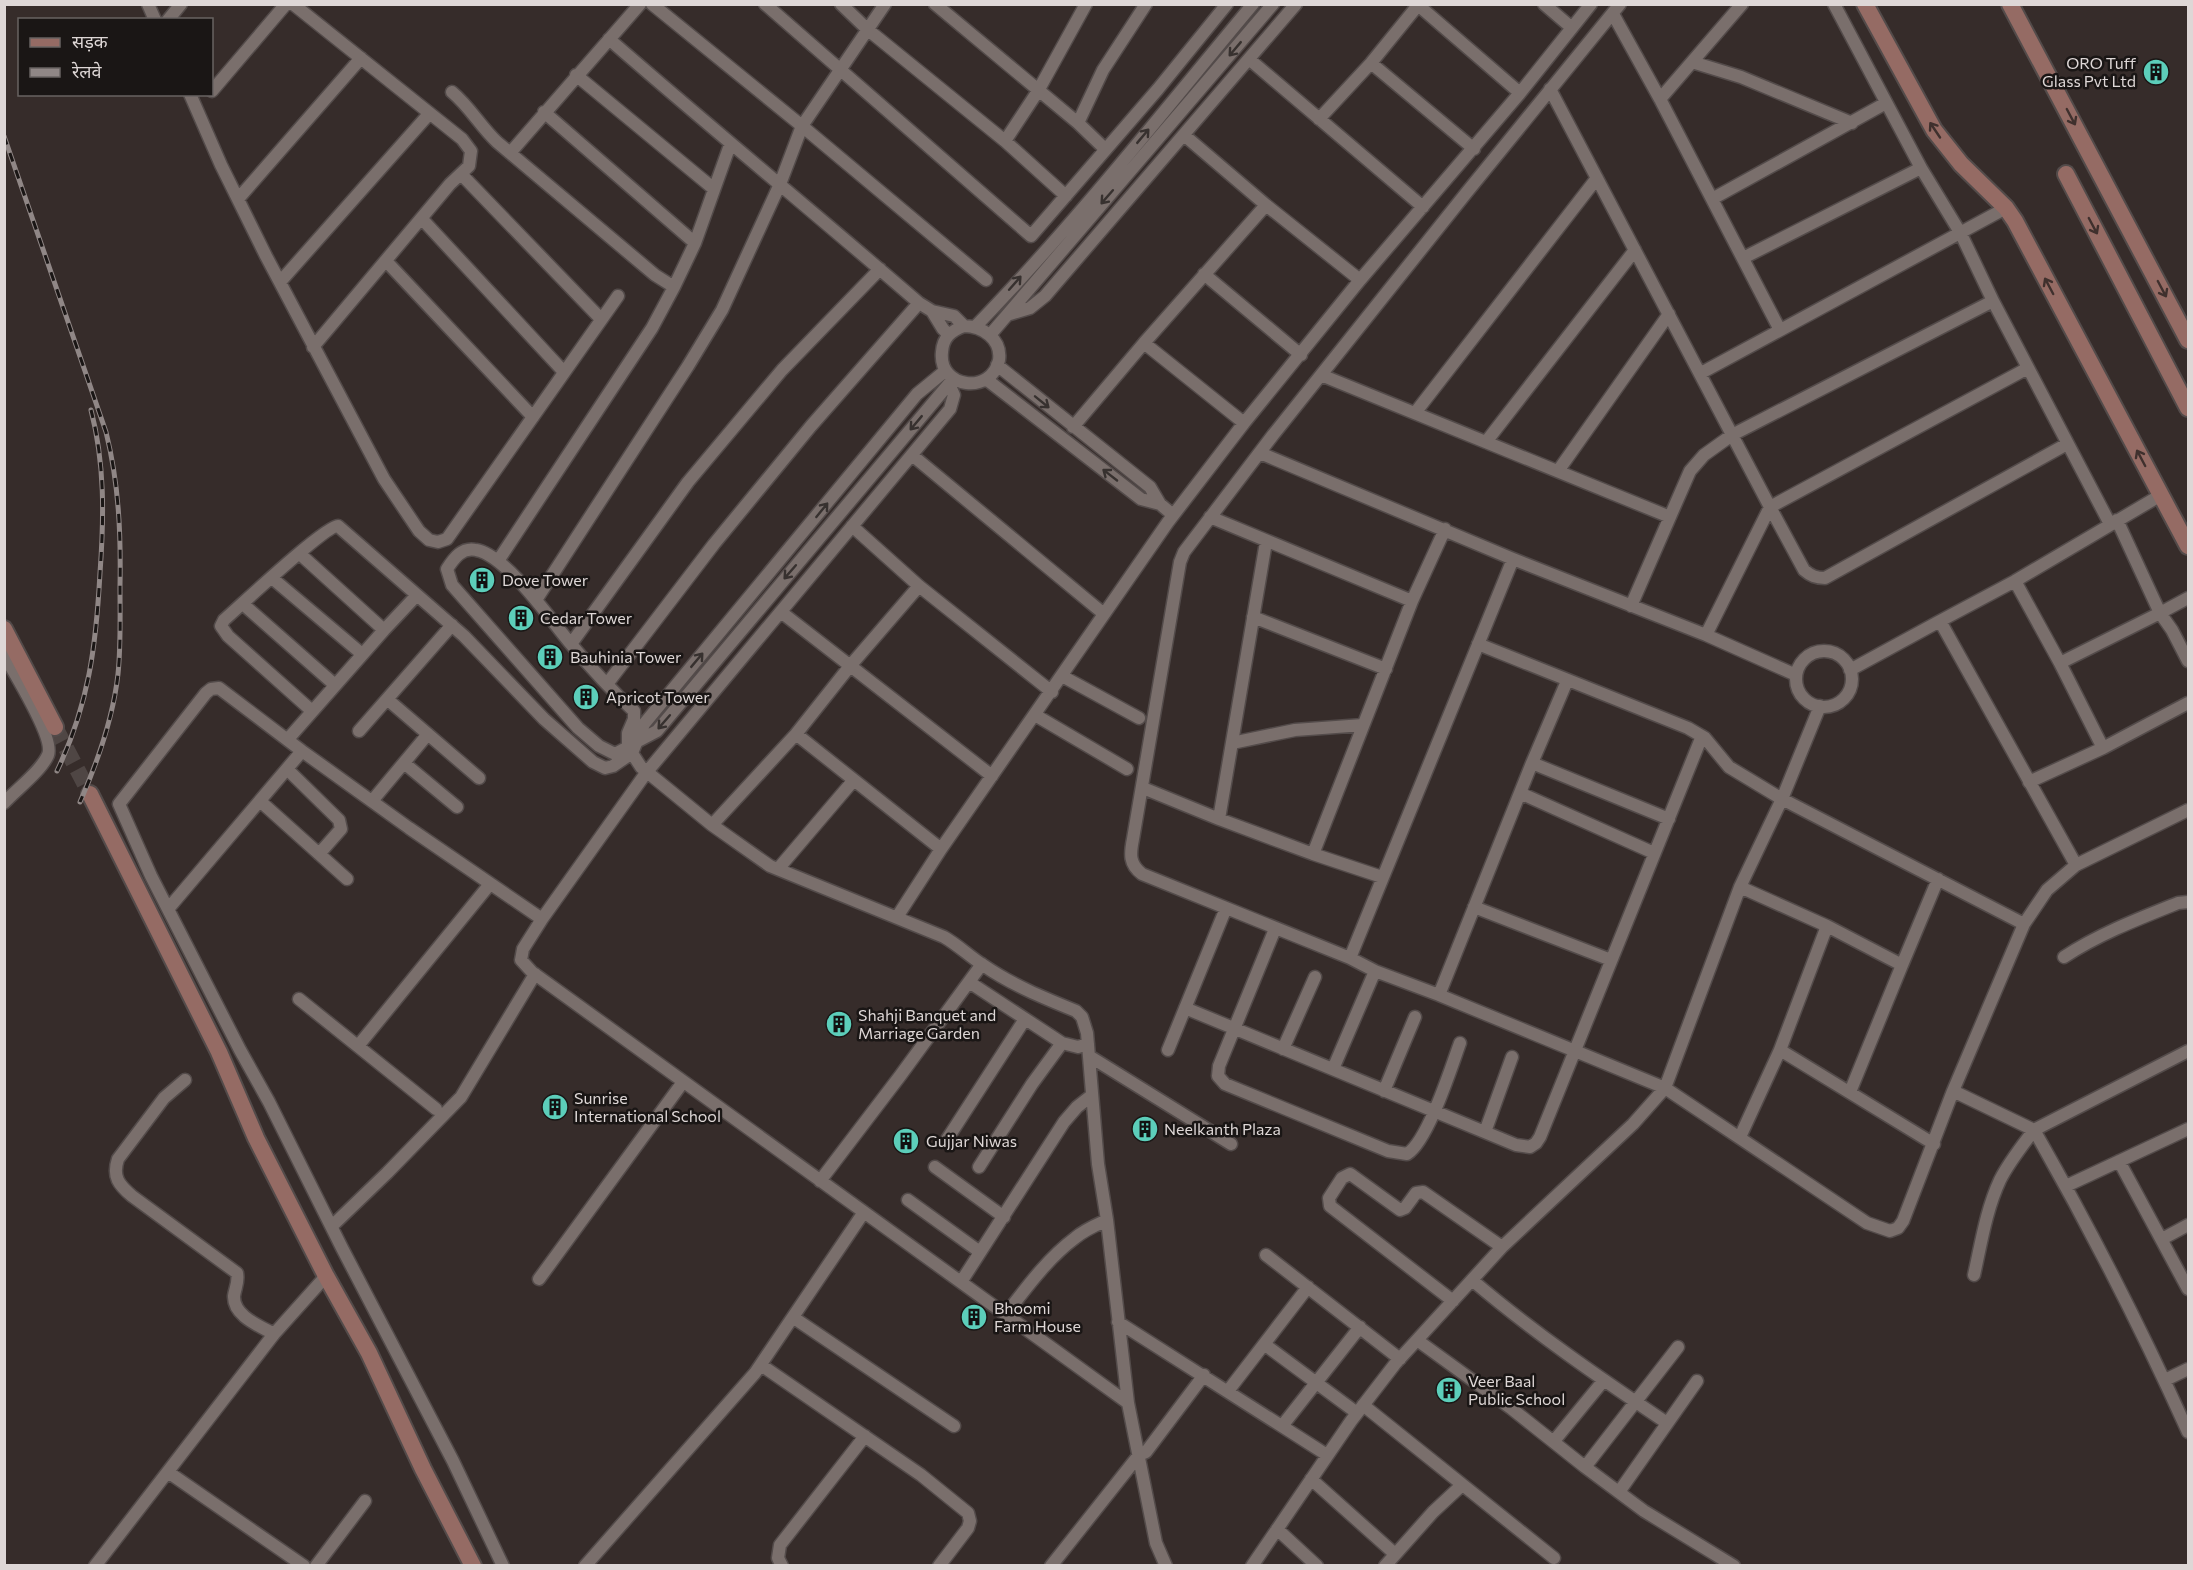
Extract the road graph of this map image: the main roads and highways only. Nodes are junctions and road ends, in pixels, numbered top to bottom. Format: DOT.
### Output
graph roads {
  1 [pos="1865,4"];
  2 [pos="2010,4"];
  3 [pos="2066,174"];
  4 [pos="2188,340"];
  5 [pos="2188,408"];
  6 [pos="2188,546"];
  7 [pos="4,628"];
  8 [pos="55,727"];
  9 [pos="90,794"];
  10 [pos="473,1566"];
  6 -- 1 [label="main road, one-way"];
  2 -- 4 [label="main road, one-way"];
  3 -- 5 [label="main road, one-way"];
  7 -- 8 [label="main road"];
  9 -- 10 [label="main road"];
}
